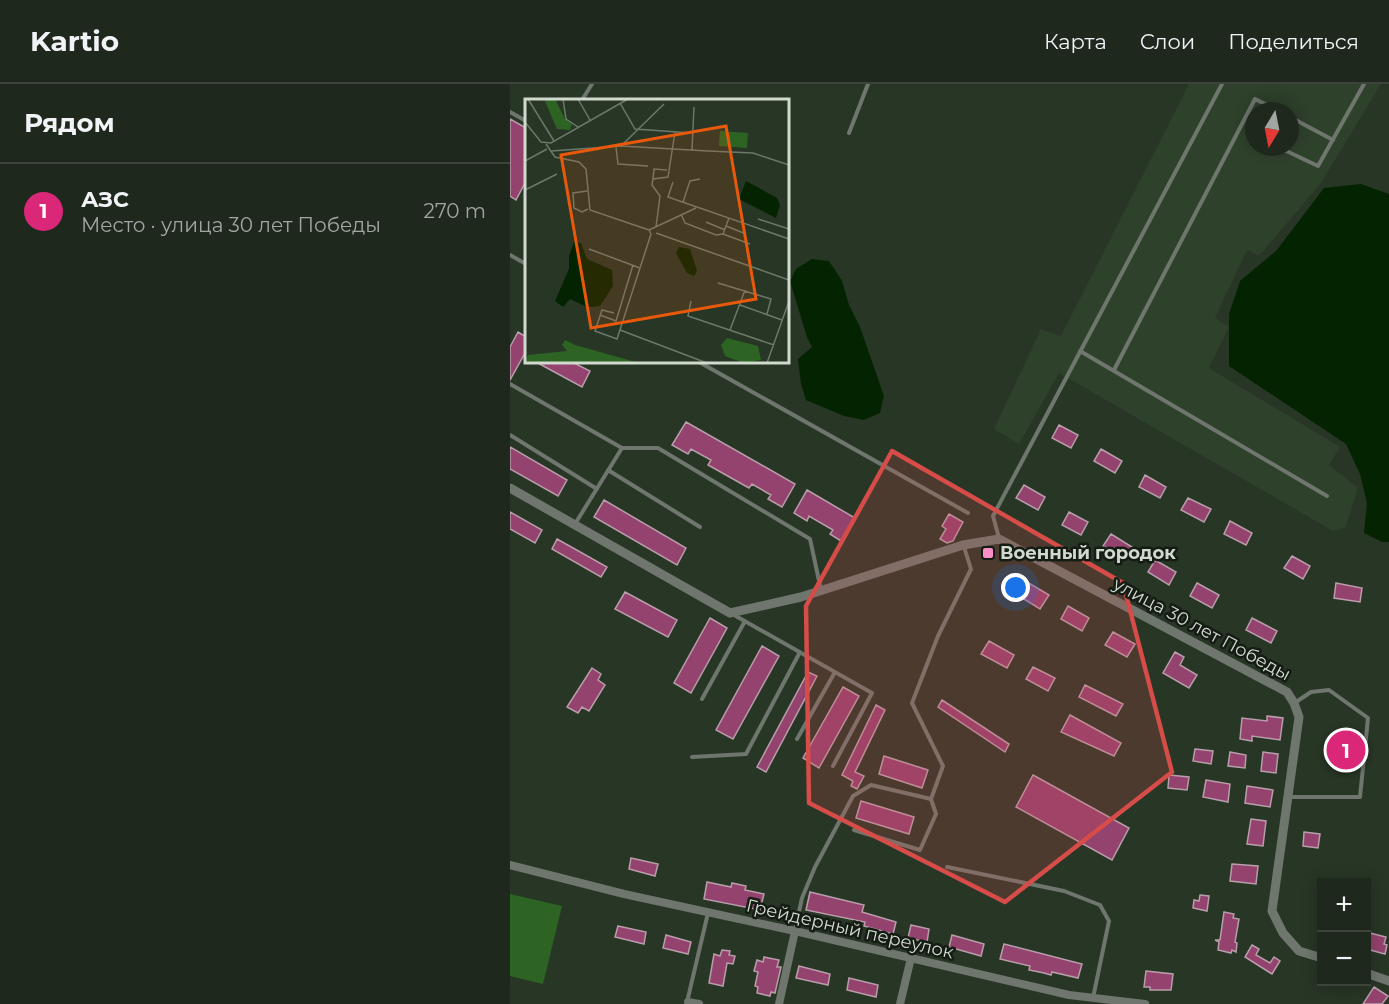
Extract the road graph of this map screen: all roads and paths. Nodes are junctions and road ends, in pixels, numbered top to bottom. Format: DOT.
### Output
graph roads {
  1 [pos="592,84"];
  2 [pos="868,84"];
  3 [pos="1222,84"];
  4 [pos="1364,84"];
  5 [pos="583,99"];
  6 [pos="510,112"];
  7 [pos="1245,118"];
  8 [pos="525,120"];
  9 [pos="1299,122"];
  10 [pos="849,133"];
  11 [pos="1333,140"];
  12 [pos="1297,156"];
  13 [pos="510,255"];
  14 [pos="525,263"];
  15 [pos="1080,351"];
  16 [pos="701,363"];
  17 [pos="1114,370"];
  18 [pos="510,384"];
  19 [pos="510,435"];
  20 [pos="622,448"];
  21 [pos="608,470"];
  22 [pos="510,488"];
  23 [pos="597,489"];
  24 [pos="1327,495"];
  25 [pos="968,513"];
  26 [pos="574,524"];
  27 [pos="700,527"];
  28 [pos="999,539"];
  29 [pos="963,545"];
  30 [pos="821,590"];
  31 [pos="730,613"];
  32 [pos="745,621"];
  33 [pos="800,652"];
  34 [pos="835,672"];
  35 [pos="702,699"];
  36 [pos="1294,703"];
  37 [pos="797,739"];
  38 [pos="692,757"];
  39 [pos="833,766"];
  40 [pos="1288,797"];
  41 [pos="931,800"];
  42 [pos="854,830"];
  43 [pos="510,865"];
  44 [pos="947,867"];
  45 [pos="708,912"];
  46 [pos="795,931"];
  47 [pos="1317,956"];
  48 [pos="911,958"];
  49 [pos="1371,975"];
  50 [pos="1389,981"];
  51 [pos="1069,995"];
  52 [pos="1093,998"];
  53 [pos="687,1003"];
  54 [pos="699,1004"];
  55 [pos="779,1004"];
  56 [pos="900,1004"];
  57 [pos="1062,1004"];
  58 [pos="1145,1004"];
  1 -- 5 [label="lane"];
  2 -- 10 [label="lane"];
  3 -- 15 [label="lane"];
  4 -- 11 [label="lane"];
  6 -- 8 [label="lane"];
  7 -- 17 [label="lane"];
  9 -- 11 [label="lane"];
  11 -- 12 [label="lane"];
  13 -- 14 [label="lane"];
  15 -- 17 [label="lane"];
  15 -- 28 [label="lane"];
  16 -- 25 [label="lane"];
  17 -- 24 [label="lane"];
  18 -- 20 [label="lane"];
  19 -- 23 [label="lane"];
  20 -- 21 [label="lane"];
  20 -- 30 [label="lane"];
  21 -- 23 [label="lane"];
  21 -- 27 [label="lane"];
  22 -- 26 [label="street"];
  23 -- 26 [label="lane"];
  26 -- 31 [label="street"];
  28 -- 29 [label="street"];
  28 -- 36 [label="street, улица 30 лет Победы"];
  29 -- 30 [label="street"];
  29 -- 41 [label="lane"];
  30 -- 31 [label="street"];
  31 -- 32 [label="lane"];
  32 -- 33 [label="lane"];
  32 -- 35 [label="lane"];
  33 -- 34 [label="lane"];
  33 -- 38 [label="lane"];
  34 -- 37 [label="lane"];
  34 -- 39 [label="lane"];
  36 -- 40 [label="street, улица 30 лет Победы"];
  36 -- 40 [label="lane"];
  40 -- 47 [label="street, улица 30 лет Победы"];
  41 -- 42 [label="lane"];
  41 -- 46 [label="lane"];
  43 -- 45 [label="street, Грейдерный переулок"];
  44 -- 52 [label="lane"];
  45 -- 46 [label="street, Грейдерный переулок"];
  45 -- 53 [label="lane"];
  46 -- 48 [label="street, Грейдерный переулок"];
  46 -- 55 [label="street"];
  48 -- 51 [label="street, Грейдерный переулок"];
  48 -- 56 [label="street"];
  49 -- 50 [label="street"];
  51 -- 52 [label="street, Грейдерный переулок"];
  51 -- 57 [label="street"];
  52 -- 58 [label="street, Грейдерный переулок"];
  53 -- 54 [label="street"];
}
